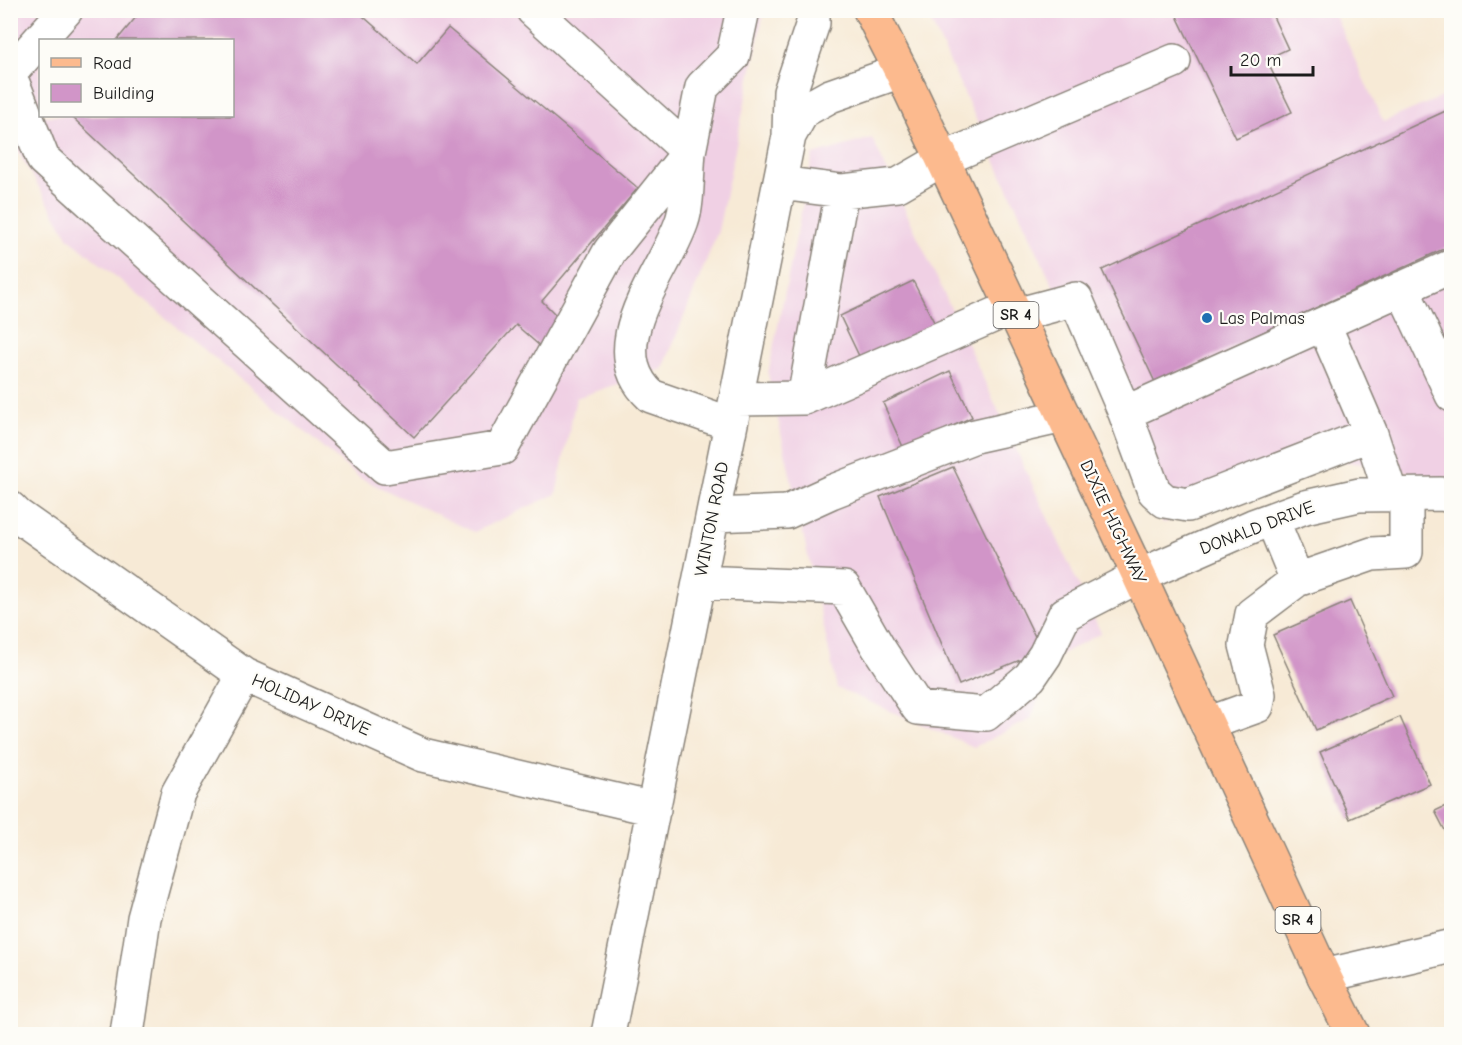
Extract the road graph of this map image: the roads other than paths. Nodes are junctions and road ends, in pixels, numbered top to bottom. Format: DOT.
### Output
graph roads {
  1 [pos="66,10"];
  2 [pos="743,10"];
  3 [pos="813,10"];
  4 [pos="870,10"];
  5 [pos="539,12"];
  6 [pos="41,39"];
  7 [pos="39,41"];
  8 [pos="1174,60"];
  9 [pos="901,71"];
  10 [pos="10,75"];
  11 [pos="789,136"];
  12 [pos="689,152"];
  13 [pos="943,159"];
  14 [pos="780,183"];
  15 [pos="842,191"];
  16 [pos="1452,266"];
  17 [pos="1402,288"];
  18 [pos="1014,311"];
  19 [pos="1324,325"];
  20 [pos="1452,395"];
  21 [pos="804,398"];
  22 [pos="734,412"];
  23 [pos="1125,413"];
  24 [pos="1064,416"];
  25 [pos="1371,434"];
  26 [pos="1399,495"];
  27 [pos="1452,496"];
  28 [pos="10,508"];
  29 [pos="713,515"];
  30 [pos="1272,519"];
  31 [pos="1139,576"];
  32 [pos="1297,579"];
  33 [pos="699,582"];
  34 [pos="244,675"];
  35 [pos="1207,724"];
  36 [pos="654,809"];
  37 [pos="1452,946"];
  38 [pos="1324,976"];
  39 [pos="127,1035"];
  40 [pos="608,1035"];
  41 [pos="1353,1035"];
  1 -- 6 [label="street"];
  2 -- 12 [label="street"];
  3 -- 11 [label="street"];
  4 -- 9 [label="main road, DIXIE HIGHWAY / SR 4"];
  5 -- 12 [label="street"];
  7 -- 10 [label="street"];
  8 -- 13 [label="street"];
  9 -- 11 [label="street, WINTON ROAD"];
  9 -- 13 [label="main road, DIXIE HIGHWAY / SR 4"];
  10 -- 12 [label="street"];
  11 -- 14 [label="street, WINTON ROAD"];
  12 -- 22 [label="street"];
  13 -- 15 [label="street"];
  13 -- 18 [label="main road, DIXIE HIGHWAY / SR 4"];
  14 -- 15 [label="street"];
  14 -- 22 [label="street, WINTON ROAD"];
  15 -- 21 [label="street"];
  16 -- 17 [label="street"];
  17 -- 19 [label="street"];
  17 -- 20 [label="street"];
  18 -- 21 [label="street"];
  18 -- 23 [label="street"];
  18 -- 24 [label="main road, DIXIE HIGHWAY / SR 4"];
  19 -- 23 [label="street"];
  19 -- 25 [label="street"];
  21 -- 22 [label="street"];
  22 -- 29 [label="street, WINTON ROAD"];
  23 -- 25 [label="street"];
  24 -- 29 [label="street"];
  24 -- 31 [label="main road, DIXIE HIGHWAY / SR 4"];
  25 -- 26 [label="street"];
  26 -- 27 [label="street, DONALD DRIVE"];
  26 -- 30 [label="street, DONALD DRIVE"];
  26 -- 32 [label="street"];
  28 -- 34 [label="street, HOLIDAY DRIVE"];
  29 -- 33 [label="street, WINTON ROAD"];
  30 -- 31 [label="street, DONALD DRIVE"];
  30 -- 32 [label="street"];
  31 -- 33 [label="street, DONALD DRIVE"];
  31 -- 35 [label="main road, DIXIE HIGHWAY / SR 4"];
  32 -- 35 [label="street"];
  33 -- 36 [label="street, WINTON ROAD"];
  34 -- 36 [label="street, HOLIDAY DRIVE"];
  34 -- 39 [label="street"];
  35 -- 38 [label="main road, DIXIE HIGHWAY / SR 4"];
  36 -- 40 [label="street, WINTON ROAD"];
  37 -- 38 [label="street"];
  38 -- 41 [label="main road, DIXIE HIGHWAY / SR 4"];
}
